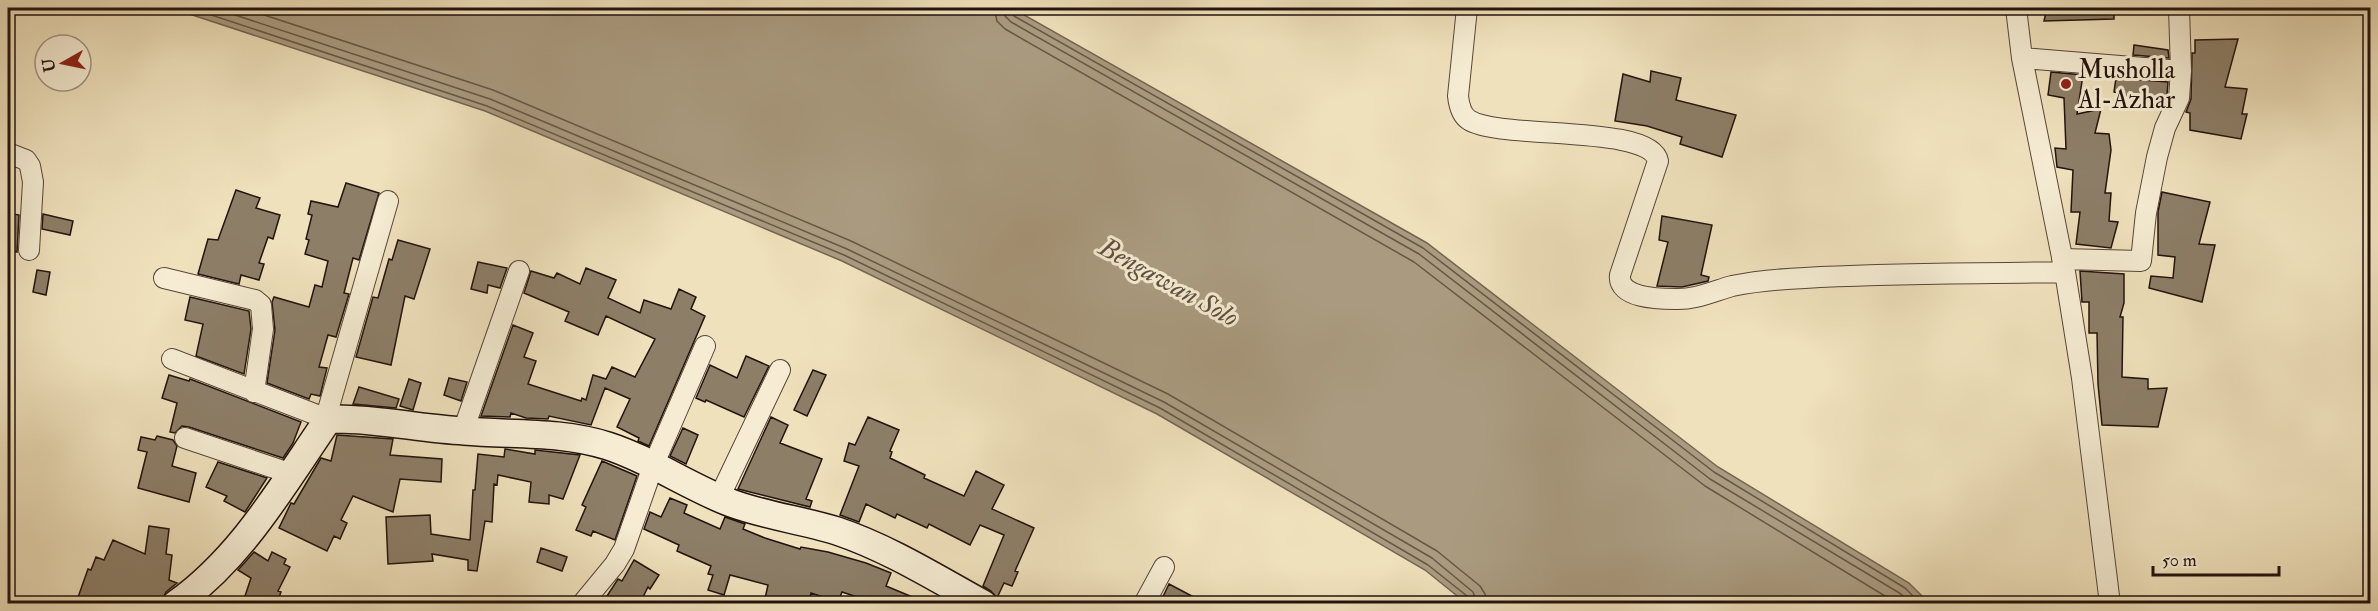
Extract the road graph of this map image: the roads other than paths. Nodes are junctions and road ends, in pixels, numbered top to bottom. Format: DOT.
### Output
graph roads {
  1 [pos="1467,8"];
  2 [pos="2016,8"];
  3 [pos="2179,8"];
  4 [pos="2022,58"];
  5 [pos="2181,71"];
  6 [pos="8,153"];
  7 [pos="388,201"];
  8 [pos="29,250"];
  9 [pos="2064,266"];
  10 [pos="519,271"];
  11 [pos="164,278"];
  12 [pos="705,346"];
  13 [pos="172,359"];
  14 [pos="780,370"];
  15 [pos="254,392"];
  16 [pos="328,418"];
  17 [pos="463,431"];
  18 [pos="185,438"];
  19 [pos="653,466"];
  20 [pos="292,474"];
  21 [pos="719,498"];
  22 [pos="1164,567"];
  23 [pos="176,603"];
  24 [pos="582,603"];
  25 [pos="983,603"];
  26 [pos="1144,603"];
  27 [pos="2110,603"];
  1 -- 9 [label="street"];
  2 -- 4 [label="street"];
  3 -- 5 [label="street"];
  4 -- 5 [label="street"];
  4 -- 9 [label="street"];
  5 -- 9 [label="street"];
  6 -- 8 [label="street"];
  7 -- 16 [label="street"];
  9 -- 27 [label="street"];
  10 -- 17 [label="street"];
  11 -- 15 [label="street"];
  12 -- 19 [label="street"];
  13 -- 15 [label="street"];
  14 -- 21 [label="street"];
  15 -- 16 [label="street"];
  16 -- 17 [label="street"];
  16 -- 20 [label="street"];
  17 -- 19 [label="street"];
  18 -- 20 [label="street"];
  19 -- 21 [label="street"];
  19 -- 24 [label="street"];
  20 -- 23 [label="street"];
  21 -- 25 [label="street"];
  22 -- 26 [label="street"];
}
